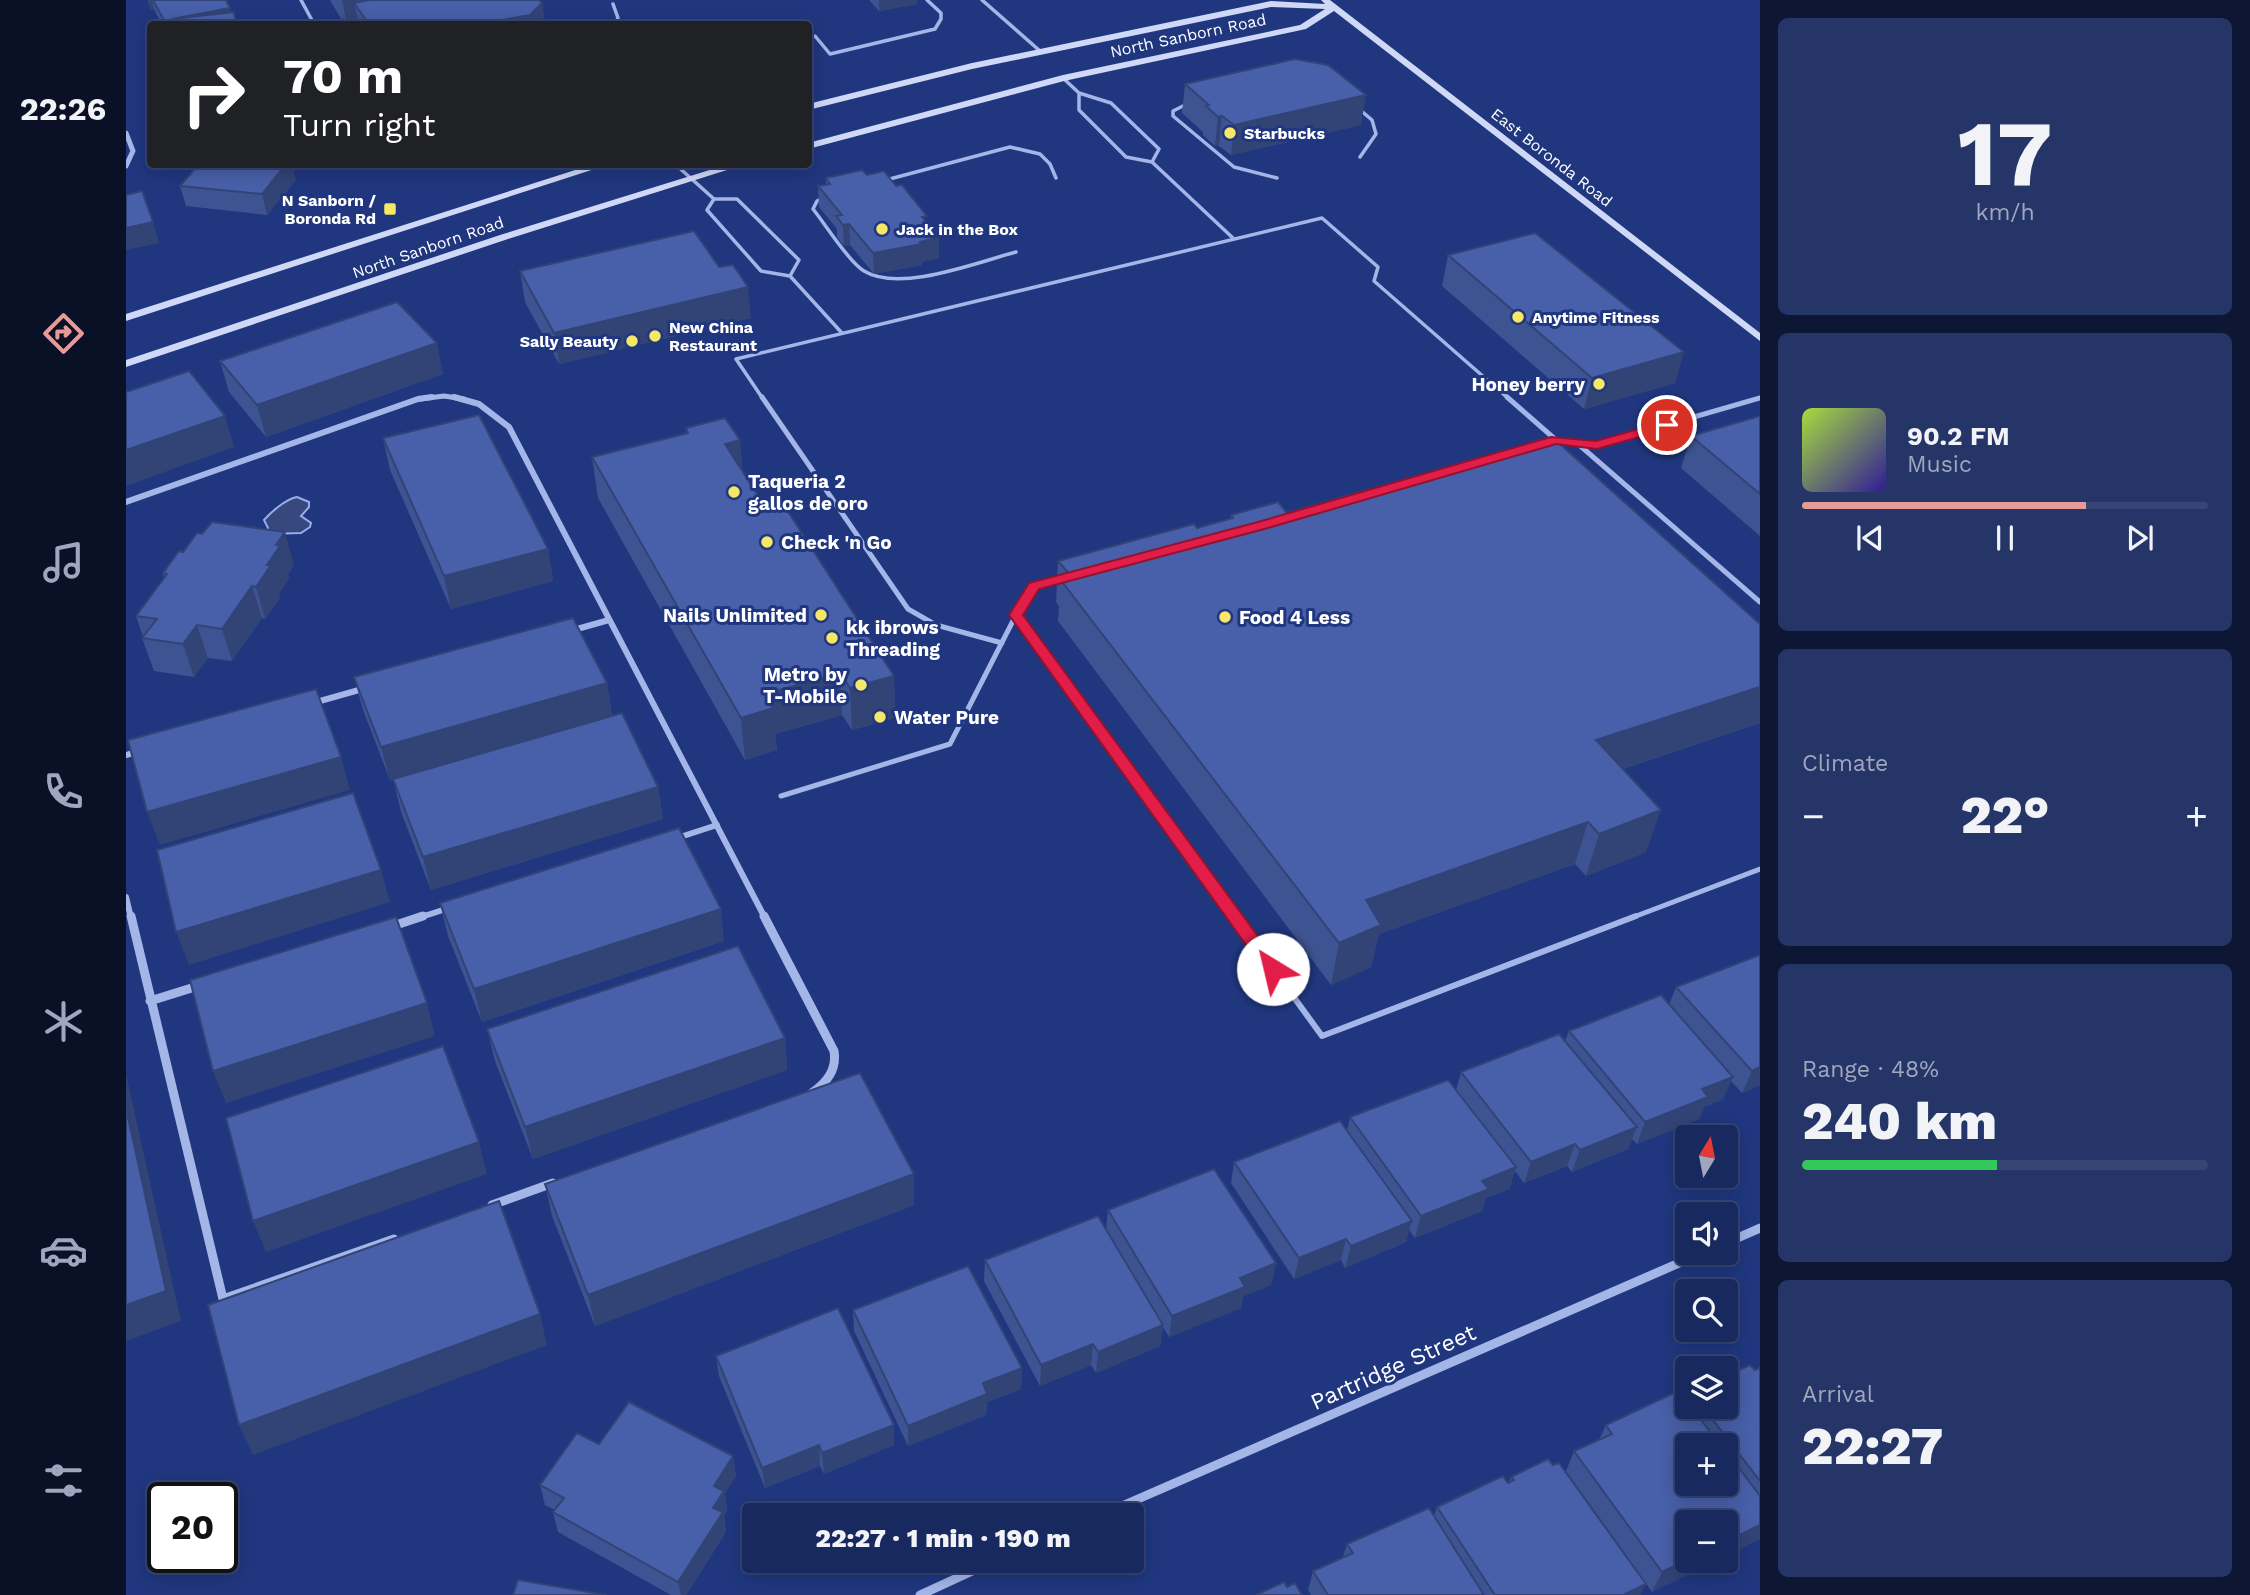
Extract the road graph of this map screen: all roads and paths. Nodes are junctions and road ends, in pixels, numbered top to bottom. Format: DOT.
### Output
graph roads {
  1 [pos="301,0"];
  2 [pos="927,0"];
  3 [pos="982,0"];
  4 [pos="1329,3"];
  5 [pos="613,4"];
  6 [pos="312,21"];
  7 [pos="616,21"];
  8 [pos="815,36"];
  9 [pos="1040,51"];
  10 [pos="1063,78"];
  11 [pos="1079,93"];
  12 [pos="1191,103"];
  13 [pos="812,106"];
  14 [pos="1357,108"];
  15 [pos="126,132"];
  16 [pos="812,145"];
  17 [pos="1360,157"];
  18 [pos="1152,162"];
  19 [pos="126,166"];
  20 [pos="592,168"];
  21 [pos="680,168"];
  22 [pos="727,168"];
  23 [pos="693,178"];
  24 [pos="1056,178"];
  25 [pos="1277,178"];
  26 [pos="883,181"];
  27 [pos="830,195"];
  28 [pos="714,199"];
  29 [pos="1234,239"];
  30 [pos="1016,252"];
  31 [pos="790,276"];
  32 [pos="126,317"];
  33 [pos="841,332"];
  34 [pos="1760,338"];
  35 [pos="126,364"];
  36 [pos="1760,397"];
  37 [pos="1556,440"];
  38 [pos="1577,443"];
  39 [pos="1543,444"];
  40 [pos="126,502"];
  41 [pos="1073,575"];
  42 [pos="1760,602"];
  43 [pos="1016,615"];
  44 [pos="609,620"];
  45 [pos="564,633"];
  46 [pos="1002,643"];
  47 [pos="377,685"];
  48 [pos="311,704"];
  49 [pos="152,747"];
  50 [pos="126,755"];
  51 [pos="781,796"];
  52 [pos="717,825"];
  53 [pos="668,841"];
  54 [pos="1760,869"];
  55 [pos="126,897"];
  56 [pos="455,906"];
  57 [pos="377,931"];
  58 [pos="212,982"];
  59 [pos="150,1001"];
  60 [pos="799,1097"];
  61 [pos="557,1182"];
  62 [pos="480,1209"];
  63 [pos="1760,1228"];
  64 [pos="403,1236"];
  65 [pos="1738,1238"];
  66 [pos="1675,1265"];
  67 [pos="1129,1503"];
  68 [pos="968,1573"];
  69 [pos="920,1595"];
  1 -- 6 [label="lane"];
  2 -- 8 [label="lane"];
  3 -- 9 [label="lane"];
  4 -- 9 [label="main road, North Sanborn Road"];
  4 -- 10 [label="main road, North Sanborn Road"];
  4 -- 34 [label="main road, East Boronda Road"];
  5 -- 7 [label="lane"];
  9 -- 13 [label="main road, North Sanborn Road"];
  10 -- 11 [label="lane"];
  10 -- 16 [label="main road, North Sanborn Road"];
  11 -- 18 [label="lane"];
  11 -- 18 [label="lane"];
  12 -- 25 [label="lane"];
  14 -- 17 [label="lane"];
  15 -- 19 [label="street"];
  18 -- 29 [label="lane"];
  20 -- 32 [label="main road, North Sanborn Road"];
  21 -- 23 [label="lane"];
  22 -- 23 [label="main road, North Sanborn Road"];
  23 -- 28 [label="lane"];
  23 -- 35 [label="main road, North Sanborn Road"];
  24 -- 26 [label="lane"];
  27 -- 30 [label="lane"];
  28 -- 31 [label="lane"];
  28 -- 31 [label="lane"];
  29 -- 33 [label="lane"];
  29 -- 37 [label="lane"];
  31 -- 33 [label="lane"];
  33 -- 46 [label="lane"];
  36 -- 38 [label="lane"];
  37 -- 38 [label="lane"];
  37 -- 39 [label="lane"];
  38 -- 42 [label="lane"];
  40 -- 44 [label="street"];
  41 -- 43 [label="lane"];
  43 -- 46 [label="lane"];
  43 -- 54 [label="lane"];
  44 -- 45 [label="street"];
  44 -- 52 [label="street"];
  46 -- 51 [label="lane"];
  47 -- 48 [label="street"];
  49 -- 50 [label="street"];
  52 -- 53 [label="street"];
  52 -- 60 [label="street"];
  55 -- 59 [label="street"];
  56 -- 57 [label="street"];
  58 -- 59 [label="street"];
  59 -- 64 [label="street"];
  61 -- 62 [label="street"];
  63 -- 65 [label="street"];
  66 -- 67 [label="street, Partridge Street"];
  68 -- 69 [label="street"];
}
